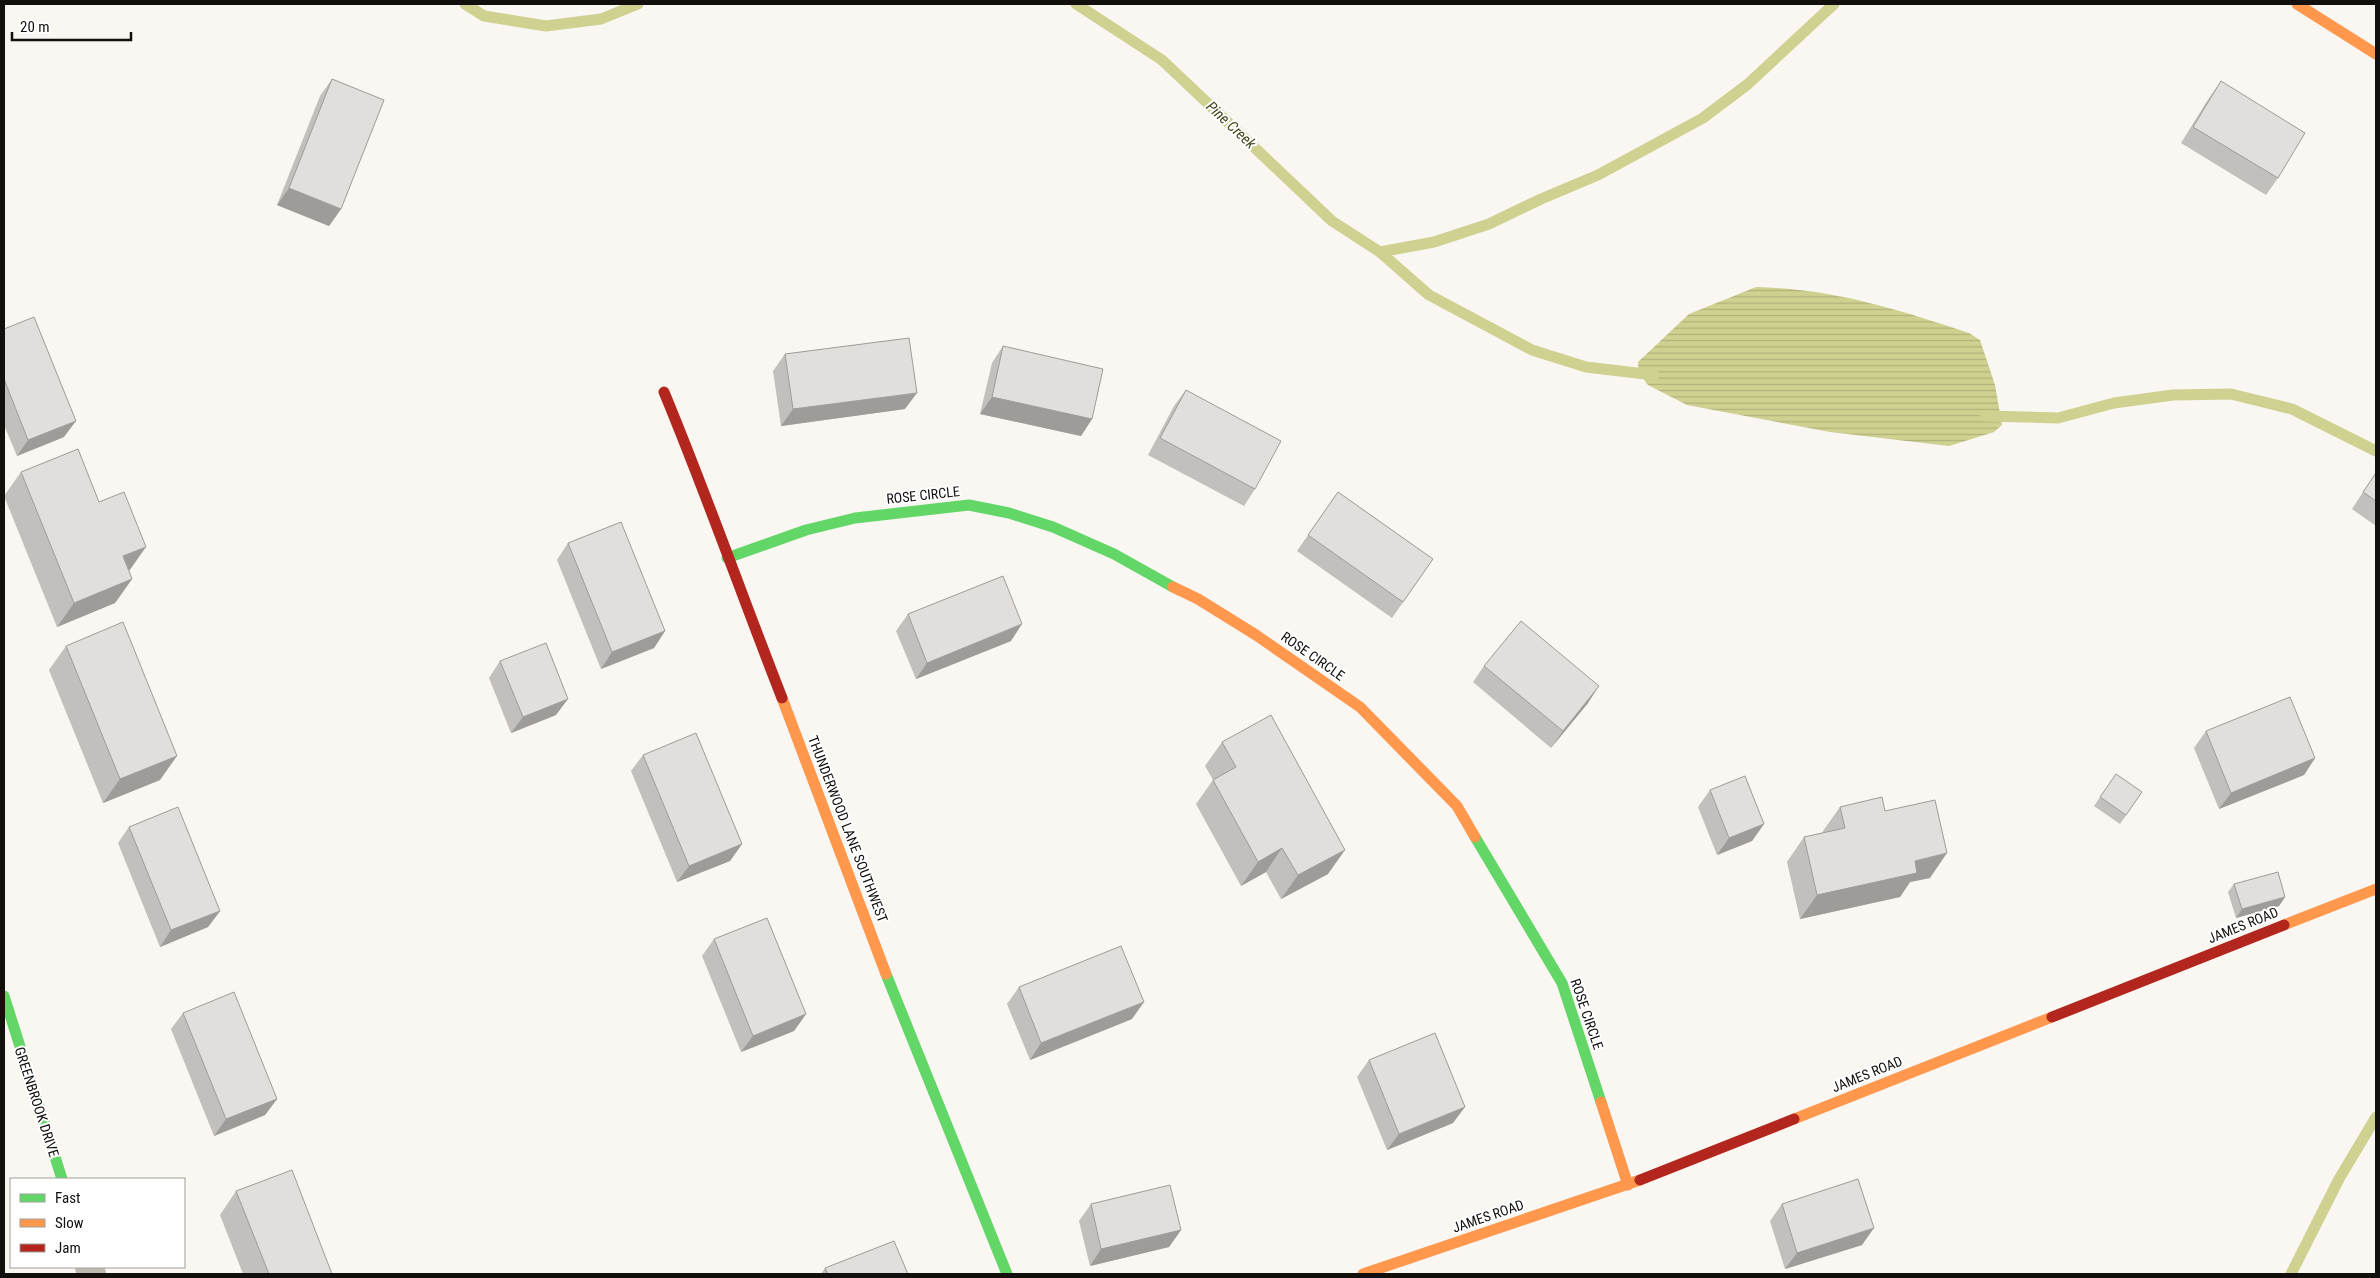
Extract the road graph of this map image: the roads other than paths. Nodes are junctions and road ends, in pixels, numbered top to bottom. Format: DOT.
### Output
graph roads {
  1 [pos="2297,4"];
  2 [pos="2376,54"];
  3 [pos="664,392"];
  4 [pos="727,558"];
  5 [pos="2376,889"];
  6 [pos="4,996"];
  7 [pos="62,1178"];
  8 [pos="1628,1185"];
  9 [pos="1007,1274"];
  10 [pos="1363,1274"];
  1 -- 2 [label="street"];
  3 -- 4 [label="street, THUNDERWOOD LANE SOUTHWEST"];
  4 -- 8 [label="street, ROSE CIRCLE"];
  4 -- 9 [label="street, THUNDERWOOD LANE SOUTHWEST"];
  5 -- 8 [label="street, JAMES ROAD"];
  6 -- 7 [label="street, GREENBROOK DRIVE"];
  8 -- 10 [label="street, JAMES ROAD"];
}
